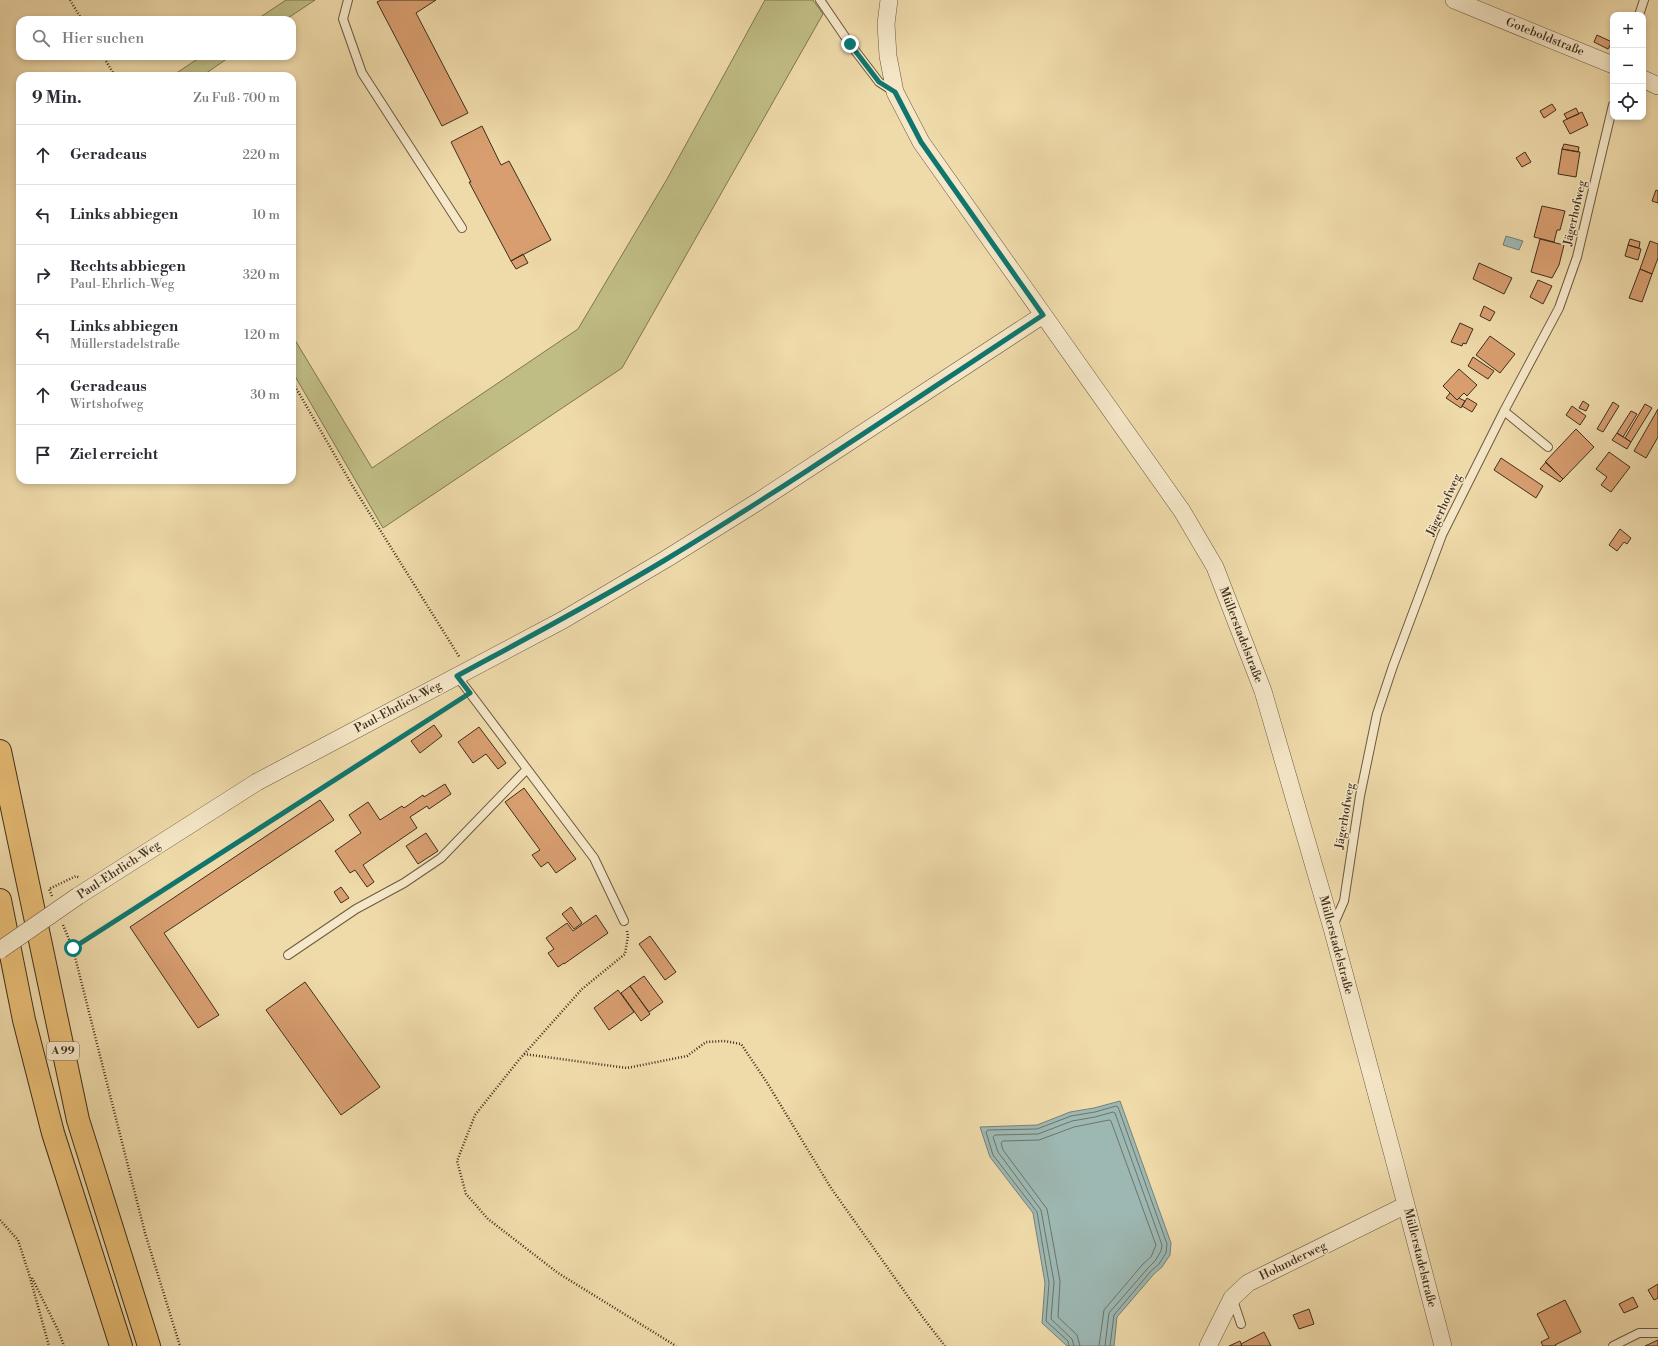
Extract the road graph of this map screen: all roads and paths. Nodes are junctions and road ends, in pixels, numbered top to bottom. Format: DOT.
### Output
graph roads {
  1 [pos="70,0"];
  2 [pos="348,0"];
  3 [pos="820,0"];
  4 [pos="889,0"];
  5 [pos="1454,0"];
  6 [pos="1644,0"];
  7 [pos="1640,12"];
  8 [pos="80,16"];
  9 [pos="105,60"];
  10 [pos="1610,64"];
  11 [pos="113,72"];
  12 [pos="1646,80"];
  13 [pos="1658,86"];
  14 [pos="895,92"];
  15 [pos="1610,118"];
  16 [pos="462,228"];
  17 [pos="1043,315"];
  18 [pos="296,388"];
  19 [pos="1504,411"];
  20 [pos="1548,447"];
  21 [pos="462,673"];
  22 [pos="470,693"];
  23 [pos="0,750"];
  24 [pos="527,769"];
  25 [pos="76,876"];
  26 [pos="50,889"];
  27 [pos="0,900"];
  28 [pos="624,921"];
  29 [pos="1332,928"];
  30 [pos="0,950"];
  31 [pos="288,955"];
  32 [pos="524,1054"];
  33 [pos="1406,1204"];
  34 [pos="0,1220"];
  35 [pos="30,1274"];
  36 [pos="1232,1298"];
  37 [pos="1241,1324"];
  38 [pos="1658,1333"];
  39 [pos="49,1346"];
  40 [pos="64,1346"];
  41 [pos="120,1346"];
  42 [pos="149,1346"];
  43 [pos="180,1346"];
  44 [pos="676,1346"];
  45 [pos="946,1346"];
  46 [pos="1208,1346"];
  47 [pos="1443,1346"];
  48 [pos="1613,1346"];
  1 -- 8 [label="path"];
  2 -- 16 [label="lane"];
  3 -- 14 [label="lane"];
  4 -- 14 [label="street, Müllerstadelstraße"];
  5 -- 10 [label="street, Goteboldstraße"];
  6 -- 7 [label="lane"];
  9 -- 11 [label="path"];
  12 -- 13 [label="street"];
  14 -- 17 [label="street, Müllerstadelstraße"];
  15 -- 19 [label="lane, Jägerhofweg"];
  17 -- 21 [label="street, Paul-Ehrlich-Weg"];
  17 -- 29 [label="street, Müllerstadelstraße"];
  18 -- 21 [label="path"];
  19 -- 20 [label="lane"];
  19 -- 29 [label="lane, Jägerhofweg"];
  21 -- 22 [label="lane"];
  21 -- 30 [label="street, Paul-Ehrlich-Weg, bridge"];
  22 -- 24 [label="lane"];
  22 -- 43 [label="path"];
  23 -- 42 [label="highway, A 99"];
  24 -- 28 [label="lane"];
  24 -- 31 [label="lane"];
  25 -- 26 [label="path"];
  27 -- 41 [label="highway, A 99"];
  28 -- 32 [label="path"];
  29 -- 33 [label="street, Müllerstadelstraße"];
  32 -- 44 [label="path"];
  32 -- 45 [label="path"];
  33 -- 36 [label="street, Holunderweg"];
  33 -- 47 [label="street, Müllerstadelstraße"];
  34 -- 35 [label="path"];
  35 -- 39 [label="path"];
  35 -- 40 [label="path"];
  36 -- 37 [label="lane"];
  36 -- 46 [label="street, Holunderweg"];
  38 -- 48 [label="lane"];
}
